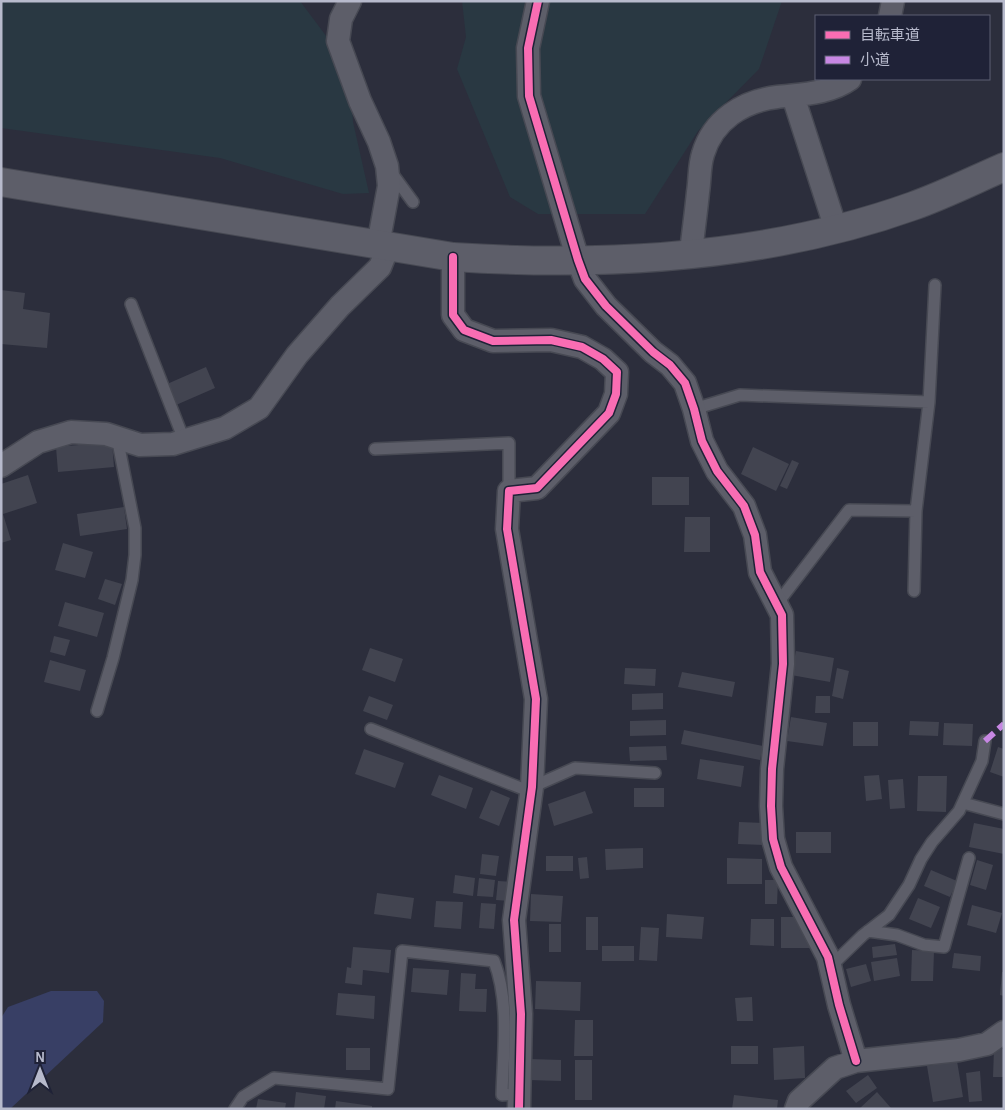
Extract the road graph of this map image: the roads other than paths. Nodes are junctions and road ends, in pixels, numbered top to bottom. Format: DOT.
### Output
graph roads {
  1 [pos="350,1"];
  2 [pos="538,1"];
  3 [pos="893,1"];
  4 [pos="890,15"];
  5 [pos="849,80"];
  6 [pos="793,96"];
  7 [pos="387,166"];
  8 [pos="1004,167"];
  9 [pos="1,182"];
  10 [pos="414,202"];
  11 [pos="836,228"];
  12 [pos="383,246"];
  13 [pos="691,253"];
  14 [pos="453,257"];
  15 [pos="578,260"];
  16 [pos="935,285"];
  17 [pos="131,304"];
  18 [pos="929,402"];
  19 [pos="694,409"];
  20 [pos="118,437"];
  21 [pos="184,440"];
  22 [pos="374,449"];
  23 [pos="1,466"];
  24 [pos="509,491"];
  25 [pos="916,511"];
  26 [pos="914,591"];
  27 [pos="777,604"];
  28 [pos="96,711"];
  29 [pos="371,729"];
  30 [pos="984,741"];
  31 [pos="654,773"];
  32 [pos="531,790"];
  33 [pos="963,803"];
  34 [pos="1004,814"];
  35 [pos="969,858"];
  36 [pos="868,931"];
  37 [pos="830,967"];
  38 [pos="1004,1032"];
  39 [pos="856,1061"];
  40 [pos="519,1101"];
  41 [pos="235,1109"];
  42 [pos="796,1109"];
  1 -- 7 [label="street"];
  2 -- 15 [label="street"];
  3 -- 4 [label="street"];
  5 -- 6 [label="street"];
  6 -- 11 [label="street"];
  6 -- 13 [label="street"];
  7 -- 10 [label="lane"];
  7 -- 12 [label="street"];
  8 -- 11 [label="street"];
  9 -- 12 [label="street"];
  11 -- 13 [label="street"];
  12 -- 14 [label="street"];
  12 -- 21 [label="street"];
  13 -- 15 [label="street"];
  14 -- 15 [label="street"];
  14 -- 24 [label="street"];
  15 -- 19 [label="street"];
  16 -- 18 [label="lane"];
  17 -- 21 [label="lane"];
  18 -- 19 [label="lane"];
  18 -- 25 [label="lane"];
  19 -- 27 [label="street"];
  20 -- 21 [label="street"];
  20 -- 23 [label="street"];
  20 -- 28 [label="lane"];
  22 -- 24 [label="lane"];
  24 -- 32 [label="street"];
  25 -- 26 [label="lane"];
  25 -- 27 [label="lane"];
  27 -- 37 [label="street"];
  29 -- 32 [label="lane"];
  30 -- 33 [label="lane"];
  31 -- 32 [label="lane"];
  32 -- 40 [label="street"];
  33 -- 34 [label="lane"];
  33 -- 36 [label="lane"];
  35 -- 36 [label="lane"];
  36 -- 37 [label="lane"];
  37 -- 39 [label="street"];
  38 -- 39 [label="street"];
  39 -- 42 [label="street"];
  40 -- 41 [label="lane"];
}
